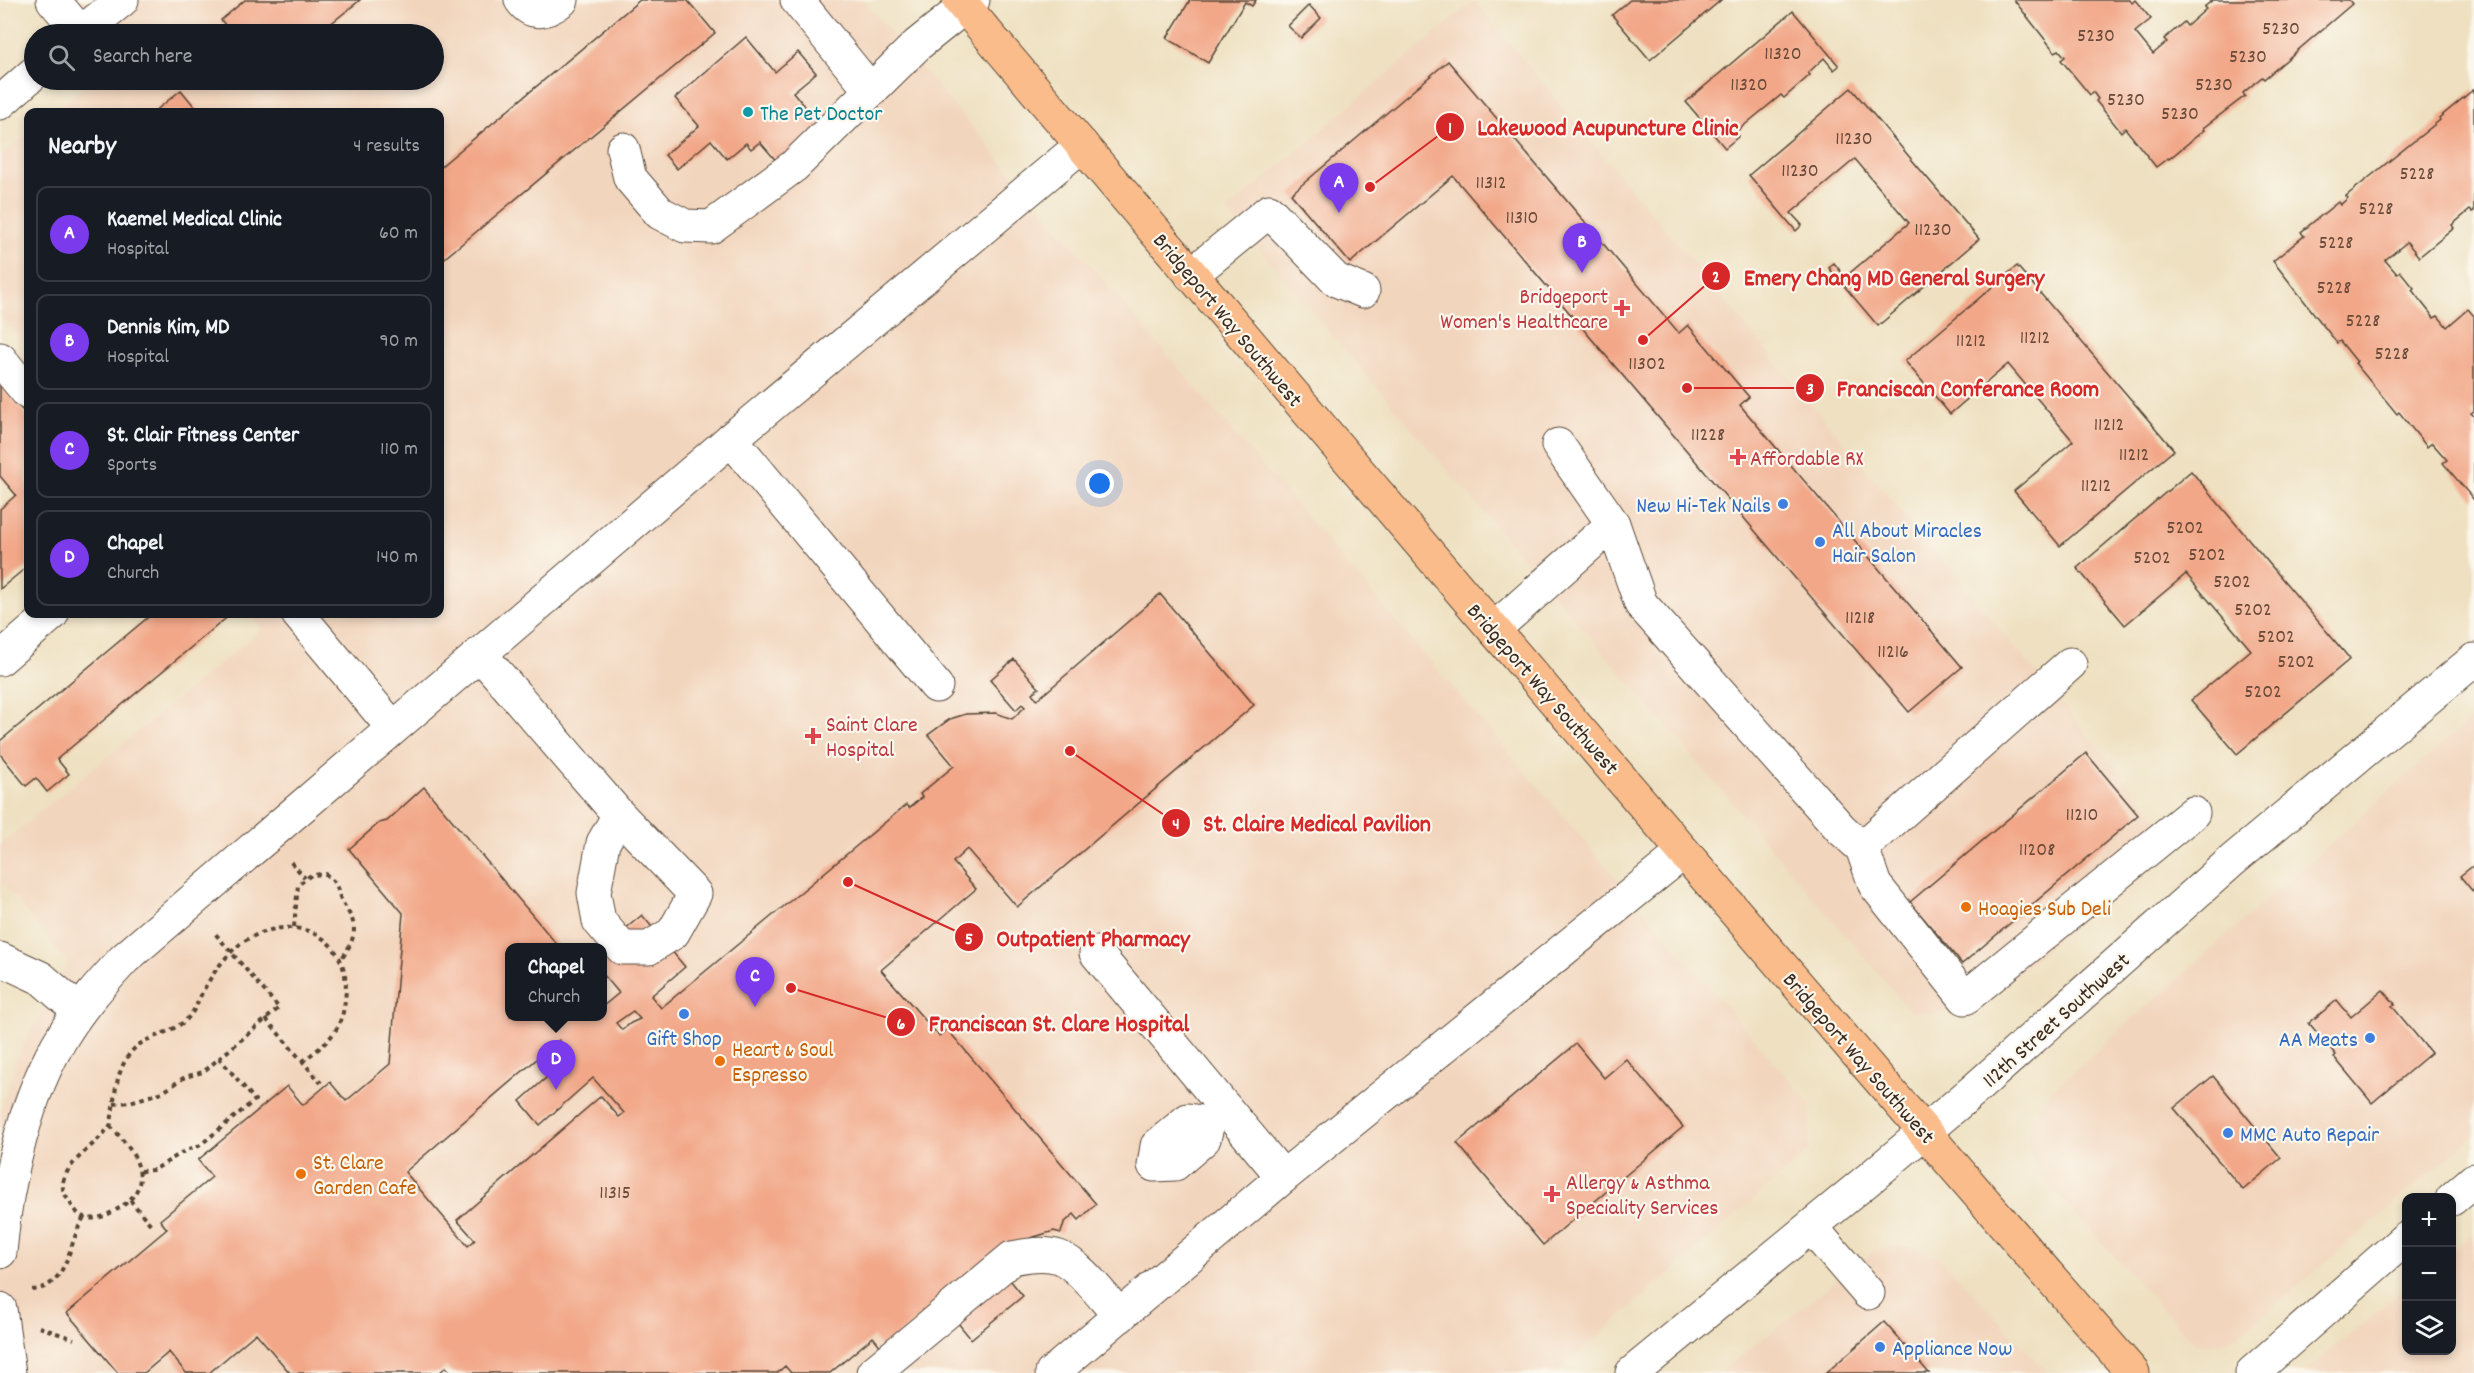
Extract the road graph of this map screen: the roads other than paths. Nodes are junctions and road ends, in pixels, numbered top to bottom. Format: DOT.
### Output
graph roads {
  1 [pos="54,0"];
  2 [pos="122,0"];
  3 [pos="521,0"];
  4 [pos="562,0"];
  5 [pos="797,0"];
  6 [pos="966,2"];
  7 [pos="72,24"];
  8 [pos="92,24"];
  9 [pos="24,82"];
  10 [pos="872,91"];
  11 [pos="0,103"];
  12 [pos="1082,145"];
  13 [pos="623,149"];
  14 [pos="1191,275"];
  15 [pos="1363,291"];
  16 [pos="0,359"];
  17 [pos="24,388"];
  18 [pos="731,439"];
  19 [pos="1557,445"];
  20 [pos="1613,524"];
  21 [pos="47,618"];
  22 [pos="301,618"];
  23 [pos="1494,629"];
  24 [pos="480,654"];
  25 [pos="0,659"];
  26 [pos="2474,660"];
  27 [pos="2070,664"];
  28 [pos="936,686"];
  29 [pos="393,728"];
  30 [pos="2193,813"];
  31 [pos="619,815"];
  32 [pos="1862,848"];
  33 [pos="1684,852"];
  34 [pos="1096,953"];
  35 [pos="0,959"];
  36 [pos="79,1011"];
  37 [pos="1924,1132"];
  38 [pos="1283,1177"];
  39 [pos="2474,1180"];
  40 [pos="2456,1195"];
  41 [pos="1812,1227"];
  42 [pos="2402,1242"];
  43 [pos="0,1252"];
  44 [pos="1868,1293"];
  45 [pos="15,1306"];
  46 [pos="1120,1316"];
  47 [pos="9,1373"];
  48 [pos="873,1373"];
  49 [pos="1052,1373"];
  50 [pos="1632,1373"];
  51 [pos="2133,1373"];
  52 [pos="2252,1373"];
  1 -- 7 [label="street"];
  2 -- 8 [label="street"];
  3 -- 4 [label="street"];
  5 -- 10 [label="street"];
  6 -- 10 [label="street"];
  6 -- 12 [label="main road, Bridgeport Way Southwest"];
  9 -- 11 [label="street"];
  10 -- 13 [label="street"];
  12 -- 14 [label="main road, Bridgeport Way Southwest"];
  12 -- 18 [label="street"];
  14 -- 15 [label="street"];
  14 -- 23 [label="main road, Bridgeport Way Southwest"];
  16 -- 17 [label="street"];
  18 -- 24 [label="street"];
  18 -- 28 [label="street"];
  19 -- 20 [label="street"];
  20 -- 23 [label="street"];
  20 -- 32 [label="street"];
  21 -- 25 [label="street"];
  22 -- 29 [label="street"];
  23 -- 33 [label="main road, Bridgeport Way Southwest"];
  24 -- 29 [label="street"];
  24 -- 31 [label="street"];
  26 -- 37 [label="street, 112th Street Southwest"];
  27 -- 32 [label="street"];
  29 -- 36 [label="street"];
  30 -- 32 [label="street"];
  33 -- 37 [label="main road, Bridgeport Way Southwest"];
  33 -- 38 [label="street"];
  34 -- 38 [label="street"];
  35 -- 36 [label="street"];
  36 -- 43 [label="street"];
  37 -- 41 [label="street, 112th Street Southwest"];
  37 -- 51 [label="main road, Bridgeport Way Southwest"];
  38 -- 46 [label="street"];
  39 -- 40 [label="street"];
  41 -- 44 [label="street"];
  41 -- 50 [label="street, 112th Street Southwest"];
  42 -- 52 [label="street"];
  45 -- 47 [label="street"];
  46 -- 48 [label="street"];
  46 -- 49 [label="street"];
}
